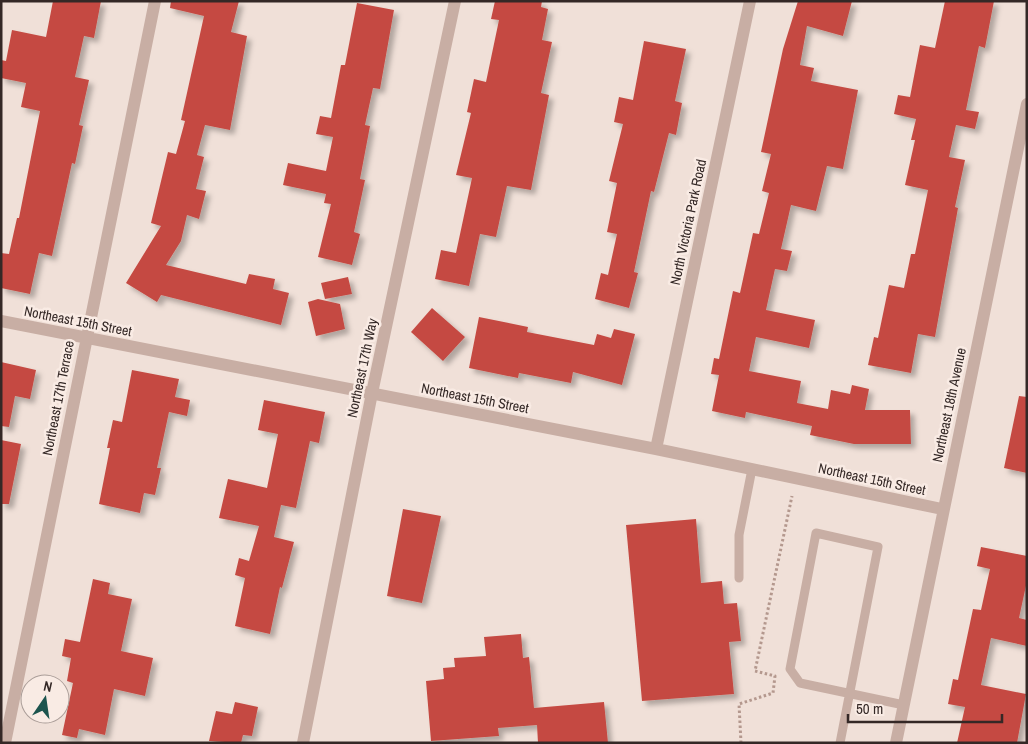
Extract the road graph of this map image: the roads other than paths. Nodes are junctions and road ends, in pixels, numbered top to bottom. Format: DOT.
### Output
graph roads {
  1 [pos="155,1"];
  2 [pos="455,1"];
  3 [pos="750,1"];
  4 [pos="1027,104"];
  5 [pos="1,321"];
  6 [pos="85,338"];
  7 [pos="372,393"];
  8 [pos="656,449"];
  9 [pos="752,469"];
  10 [pos="942,509"];
  11 [pos="739,578"];
  12 [pos="850,694"];
  13 [pos="904,705"];
  14 [pos="5,743"];
  15 [pos="303,743"];
  16 [pos="840,743"];
  17 [pos="896,743"];
  1 -- 6 [label="street, Northeast 17th Terrace"];
  2 -- 7 [label="street, Northeast 17th Way"];
  3 -- 8 [label="street, North Victoria Park Road"];
  4 -- 10 [label="street, Northeast 18th Avenue"];
  5 -- 6 [label="street, Northeast 15th Street"];
  6 -- 7 [label="street, Northeast 15th Street"];
  6 -- 14 [label="street, Northeast 17th Terrace"];
  7 -- 8 [label="street, Northeast 15th Street"];
  7 -- 15 [label="street, Northeast 17th Way"];
  8 -- 9 [label="street, Northeast 15th Street"];
  9 -- 10 [label="street, Northeast 15th Street"];
  9 -- 11 [label="lane"];
  10 -- 13 [label="street, Northeast 18th Avenue"];
  12 -- 12 [label="lane"];
  12 -- 13 [label="lane"];
  12 -- 16 [label="lane"];
  13 -- 17 [label="street, Northeast 18th Avenue"];
}
